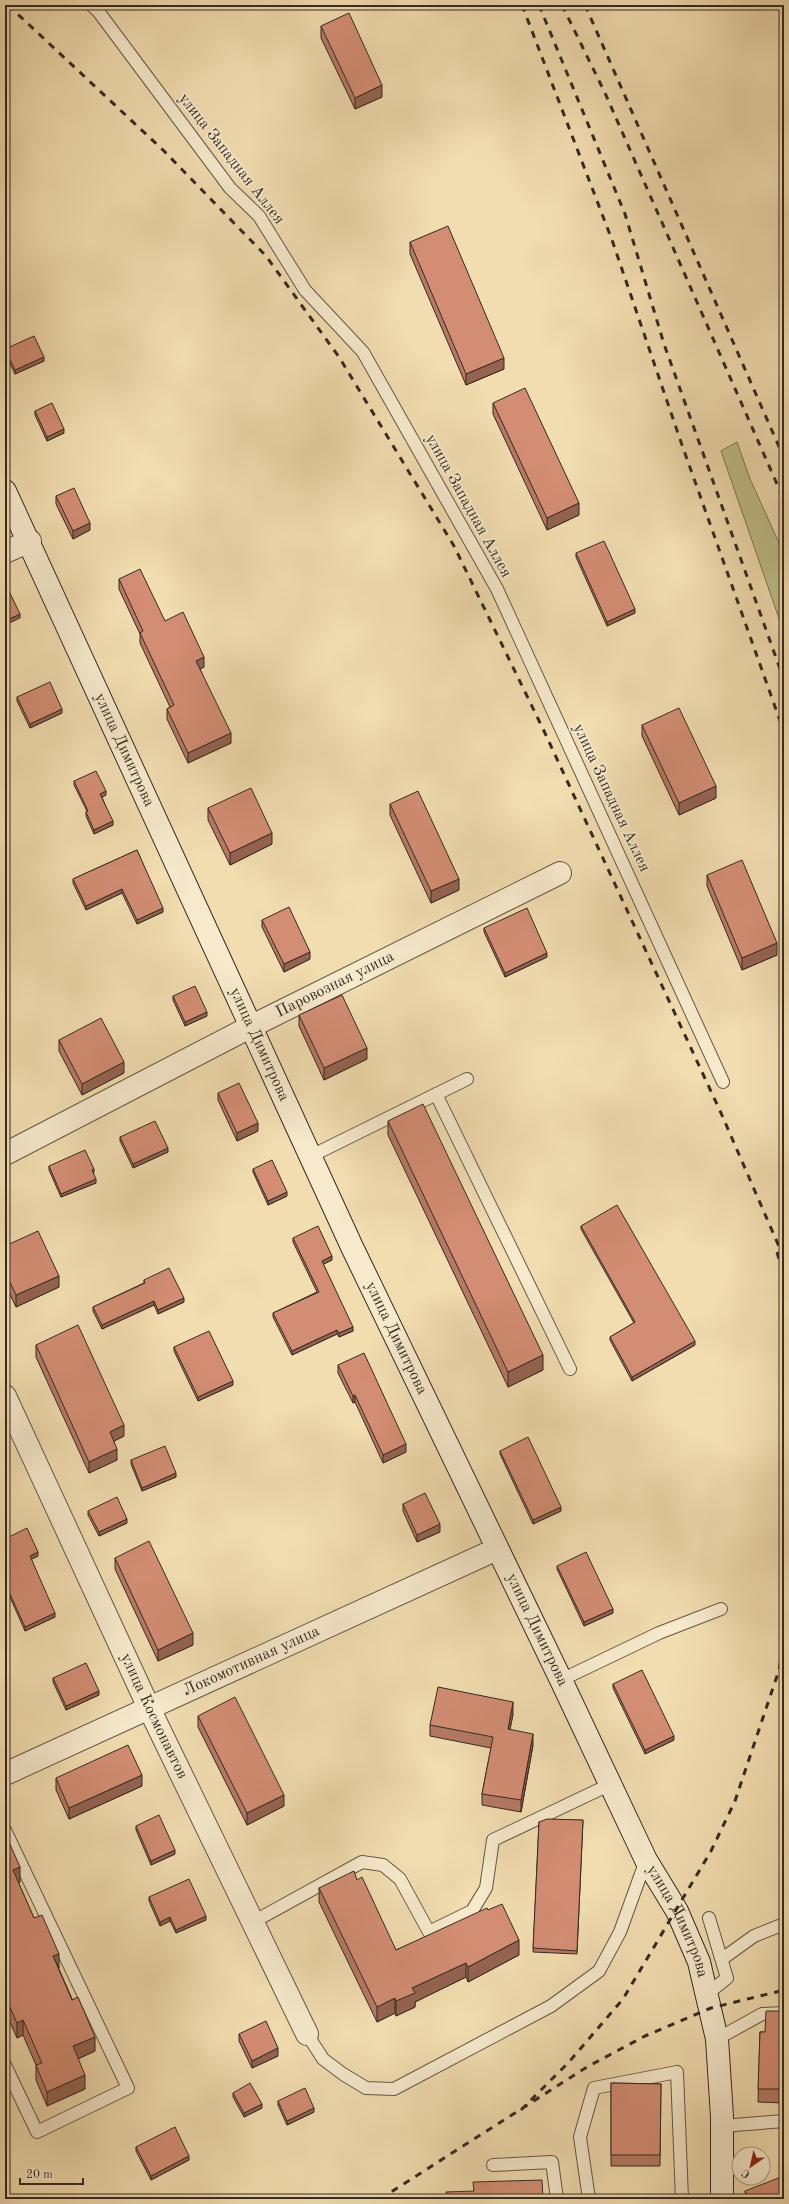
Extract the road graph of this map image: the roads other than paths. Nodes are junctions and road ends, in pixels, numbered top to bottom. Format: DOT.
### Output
graph roads {
  1 [pos="91,5"];
  2 [pos="5,491"];
  3 [pos="30,542"];
  4 [pos="5,552"];
  5 [pos="560,873"];
  6 [pos="252,1026"];
  7 [pos="467,1079"];
  8 [pos="723,1082"];
  9 [pos="436,1094"];
  10 [pos="5,1154"];
  11 [pos="311,1156"];
  12 [pos="570,1369"];
  13 [pos="5,1396"];
  14 [pos="497,1549"];
  15 [pos="721,1608"];
  16 [pos="561,1680"];
  17 [pos="149,1708"];
  18 [pos="5,1774"];
  19 [pos="611,1784"];
  20 [pos="5,1830"];
  21 [pos="646,1860"];
  22 [pos="709,1918"];
  23 [pos="253,1922"];
  24 [pos="784,1924"];
  25 [pos="722,1959"];
  26 [pos="707,1994"];
  27 [pos="784,2013"];
  28 [pos="307,2034"];
  29 [pos="717,2038"];
  30 [pos="5,2065"];
  31 [pos="784,2121"];
  32 [pos="722,2126"];
  33 [pos="493,2165"];
  34 [pos="557,2199"];
  35 [pos="589,2199"];
  36 [pos="682,2199"];
  37 [pos="722,2199"];
  1 -- 8 [label="lane, улица Западная Аллея"];
  2 -- 3 [label="street, улица Димитрова"];
  3 -- 4 [label="street"];
  3 -- 6 [label="street, улица Димитрова"];
  5 -- 6 [label="street, Паровозная улица"];
  6 -- 10 [label="street, Паровозная улица"];
  6 -- 11 [label="street, улица Димитрова"];
  7 -- 9 [label="lane"];
  9 -- 11 [label="lane"];
  9 -- 12 [label="lane"];
  11 -- 14 [label="street, улица Димитрова"];
  13 -- 17 [label="street, улица Космонавтов"];
  14 -- 16 [label="street, улица Димитрова"];
  14 -- 17 [label="street, Локомотивная улица"];
  15 -- 16 [label="lane"];
  16 -- 19 [label="street, улица Димитрова"];
  17 -- 18 [label="street, Локомотивная улица"];
  17 -- 23 [label="street, улица Космонавтов"];
  19 -- 21 [label="street, улица Димитрова"];
  19 -- 23 [label="lane"];
  20 -- 30 [label="lane"];
  21 -- 26 [label="street, улица Димитрова"];
  21 -- 28 [label="lane"];
  22 -- 25 [label="lane"];
  23 -- 28 [label="street, улица Космонавтов"];
  24 -- 25 [label="lane"];
  25 -- 26 [label="lane"];
  26 -- 29 [label="street, улица Димитрова"];
  27 -- 29 [label="lane"];
  29 -- 32 [label="street, улица Димитрова"];
  31 -- 32 [label="lane"];
  32 -- 37 [label="street, улица Димитрова"];
  33 -- 34 [label="lane"];
  35 -- 36 [label="lane"];
}
